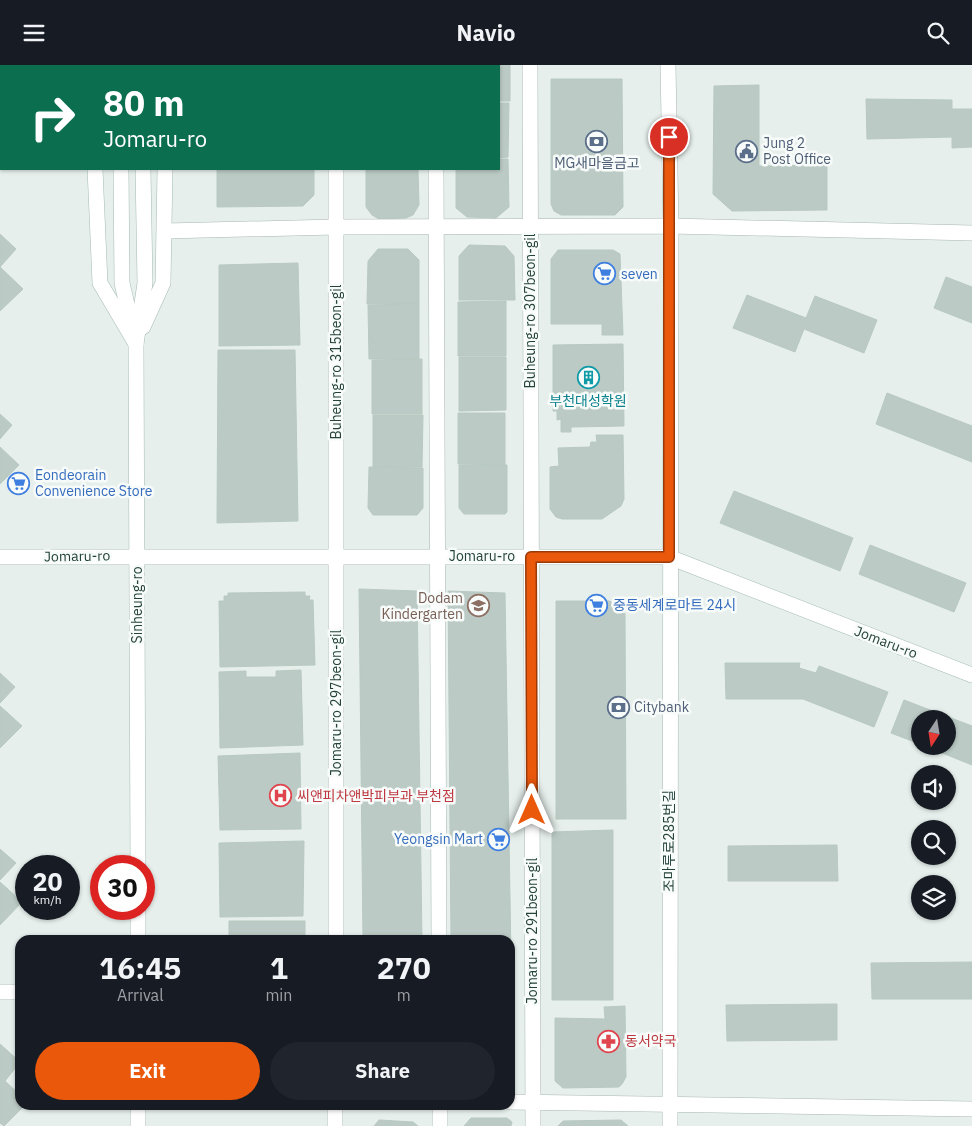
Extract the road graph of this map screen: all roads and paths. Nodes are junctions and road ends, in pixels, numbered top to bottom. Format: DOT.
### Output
graph roads {
  1 [pos="530,65"];
  2 [pos="668,65"];
  3 [pos="95,170"];
  4 [pos="122,170"];
  5 [pos="143,170"];
  6 [pos="165,170"];
  7 [pos="336,170"];
  8 [pos="436,170"];
  9 [pos="671,226"];
  10 [pos="336,227"];
  11 [pos="436,227"];
  12 [pos="530,227"];
  13 [pos="165,231"];
  14 [pos="972,233"];
  15 [pos="136,344"];
  16 [pos="137,555"];
  17 [pos="336,556"];
  18 [pos="436,556"];
  19 [pos="0,557"];
  20 [pos="531,557"];
  21 [pos="669,557"];
  22 [pos="972,675"];
  23 [pos="138,855"];
  24 [pos="138,920"];
  25 [pos="138,935"];
  26 [pos="336,935"];
  27 [pos="439,935"];
  28 [pos="0,992"];
  29 [pos="15,992"];
  30 [pos="515,1101"];
  31 [pos="533,1102"];
  32 [pos="670,1105"];
  33 [pos="972,1109"];
  34 [pos="138,1110"];
  35 [pos="336,1110"];
  36 [pos="440,1110"];
  37 [pos="138,1126"];
  38 [pos="335,1126"];
  39 [pos="440,1126"];
  40 [pos="533,1126"];
  41 [pos="670,1126"];
  1 -- 12 [label="street, Buheung-ro 307beon-gil"];
  2 -- 9 [label="street, 조마루로285번길"];
  3 -- 15 [label="street"];
  4 -- 15 [label="street, Sinheung-ro"];
  5 -- 15 [label="street, Sinheung-ro"];
  6 -- 13 [label="street, Sinheung-ro"];
  7 -- 10 [label="street, Buheung-ro 315beon-gil"];
  8 -- 11 [label="street"];
  9 -- 12 [label="street"];
  9 -- 14 [label="street"];
  9 -- 21 [label="street, 조마루로285번길"];
  10 -- 11 [label="street"];
  10 -- 13 [label="street"];
  10 -- 17 [label="street, Buheung-ro 315beon-gil"];
  11 -- 12 [label="street"];
  11 -- 18 [label="street"];
  12 -- 20 [label="street, Buheung-ro 307beon-gil"];
  13 -- 15 [label="street, Sinheung-ro"];
  15 -- 16 [label="street, Sinheung-ro"];
  16 -- 17 [label="street, Jomaru-ro"];
  16 -- 19 [label="street, Jomaru-ro"];
  16 -- 23 [label="street, Sinheung-ro"];
  17 -- 18 [label="street, Jomaru-ro"];
  17 -- 26 [label="street, Jomaru-ro 297beon-gil"];
  18 -- 20 [label="street, Jomaru-ro"];
  18 -- 27 [label="street"];
  20 -- 21 [label="street, Jomaru-ro"];
  20 -- 31 [label="street, Jomaru-ro 291beon-gil"];
  21 -- 22 [label="street, Jomaru-ro"];
  21 -- 32 [label="street, 조마루로285번길"];
  24 -- 25 [label="street"];
  28 -- 29 [label="street"];
  30 -- 31 [label="street"];
  31 -- 32 [label="street"];
  31 -- 40 [label="street, Jomaru-ro 291beon-gil"];
  32 -- 33 [label="street"];
  32 -- 41 [label="street, 조마루로285번길"];
  34 -- 37 [label="street"];
  35 -- 38 [label="street"];
  36 -- 39 [label="street"];
}
